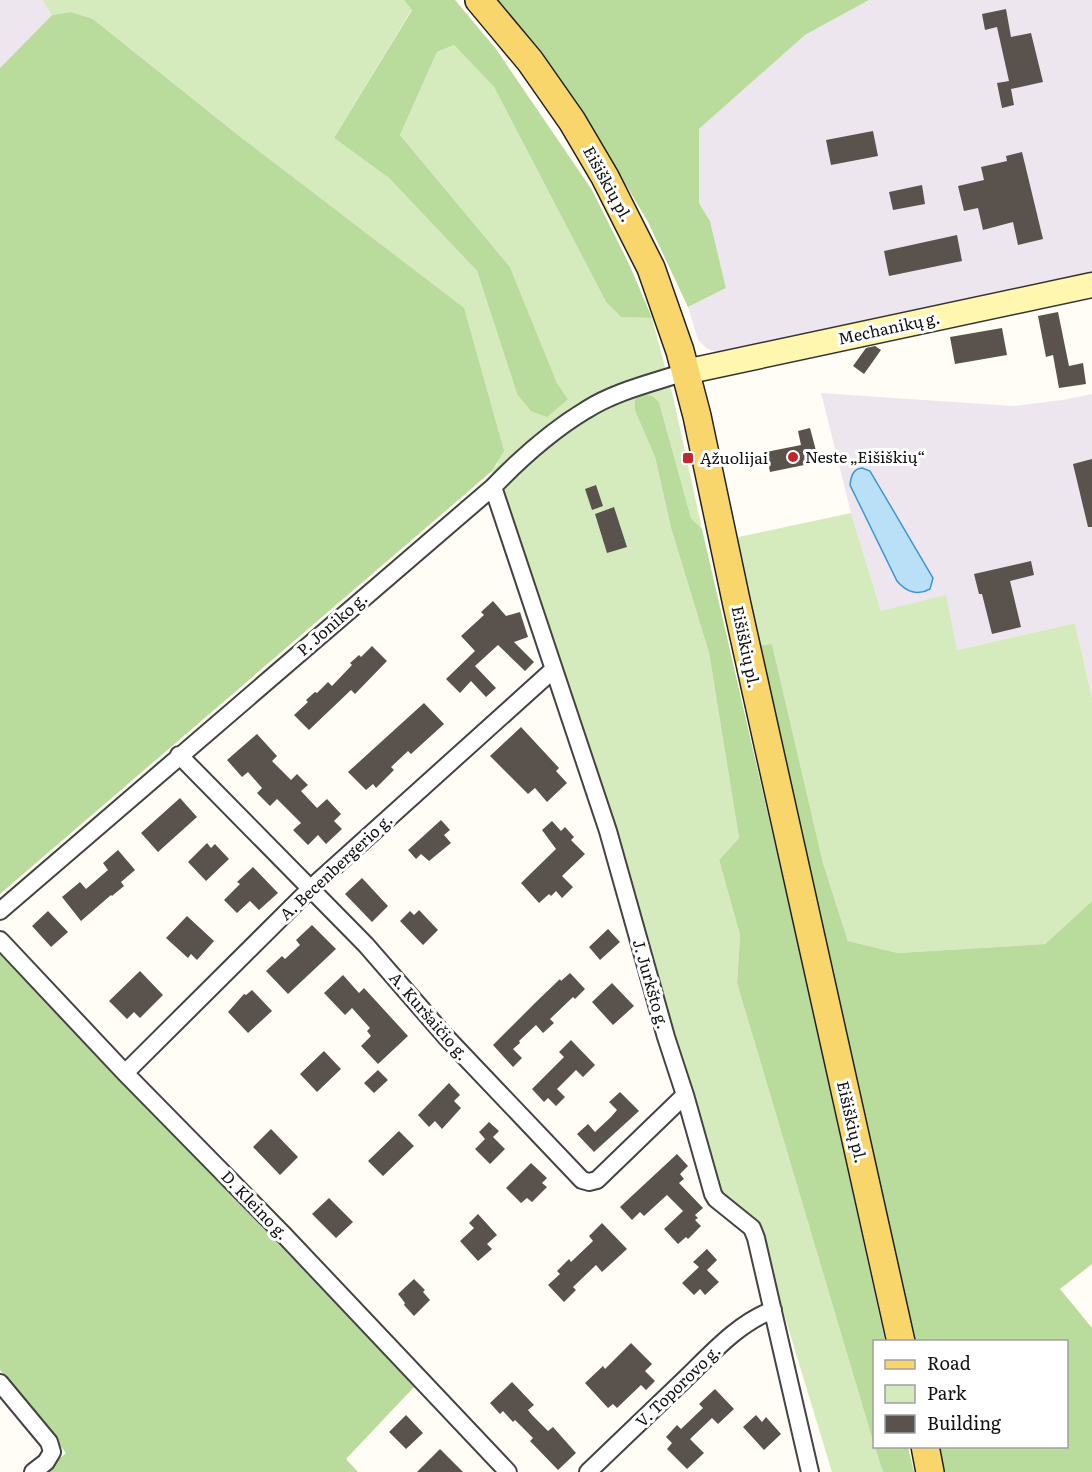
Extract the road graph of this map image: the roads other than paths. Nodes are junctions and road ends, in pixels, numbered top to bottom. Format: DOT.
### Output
graph roads {
  1 [pos="479,0"];
  2 [pos="1092,285"];
  3 [pos="685,372"];
  4 [pos="493,487"];
  5 [pos="554,669"];
  6 [pos="179,755"];
  7 [pos="311,888"];
  8 [pos="0,911"];
  9 [pos="0,940"];
  10 [pos="125,1073"];
  11 [pos="685,1095"];
  12 [pos="773,1310"];
  13 [pos="901,1340"];
  14 [pos="0,1383"];
  15 [pos="924,1448"];
  16 [pos="33,1472"];
  17 [pos="508,1472"];
  18 [pos="588,1472"];
  19 [pos="810,1472"];
  20 [pos="930,1472"];
  1 -- 3 [label="main road, Eišiškių pl."];
  2 -- 3 [label="main road, Mechanikų g."];
  3 -- 4 [label="street, P. Joniko g."];
  3 -- 13 [label="main road, Eišiškių pl."];
  4 -- 5 [label="street, J. Jurkšto g."];
  4 -- 6 [label="street, P. Joniko g."];
  5 -- 7 [label="street, A. Becenbergerio g."];
  5 -- 11 [label="street, J. Jurkšto g."];
  6 -- 7 [label="street, A. Kuršaičio g."];
  6 -- 8 [label="street, P. Joniko g."];
  7 -- 10 [label="street, A. Becenbergerio g."];
  7 -- 11 [label="street, A. Kuršaičio g."];
  9 -- 10 [label="street, D. Kleino g."];
  10 -- 17 [label="street, D. Kleino g."];
  11 -- 12 [label="street, J. Jurkšto g."];
  12 -- 18 [label="street, V. Toporovo g."];
  12 -- 19 [label="street, J. Jurkšto g."];
  14 -- 16 [label="street"];
  15 -- 20 [label="main road"];
}
